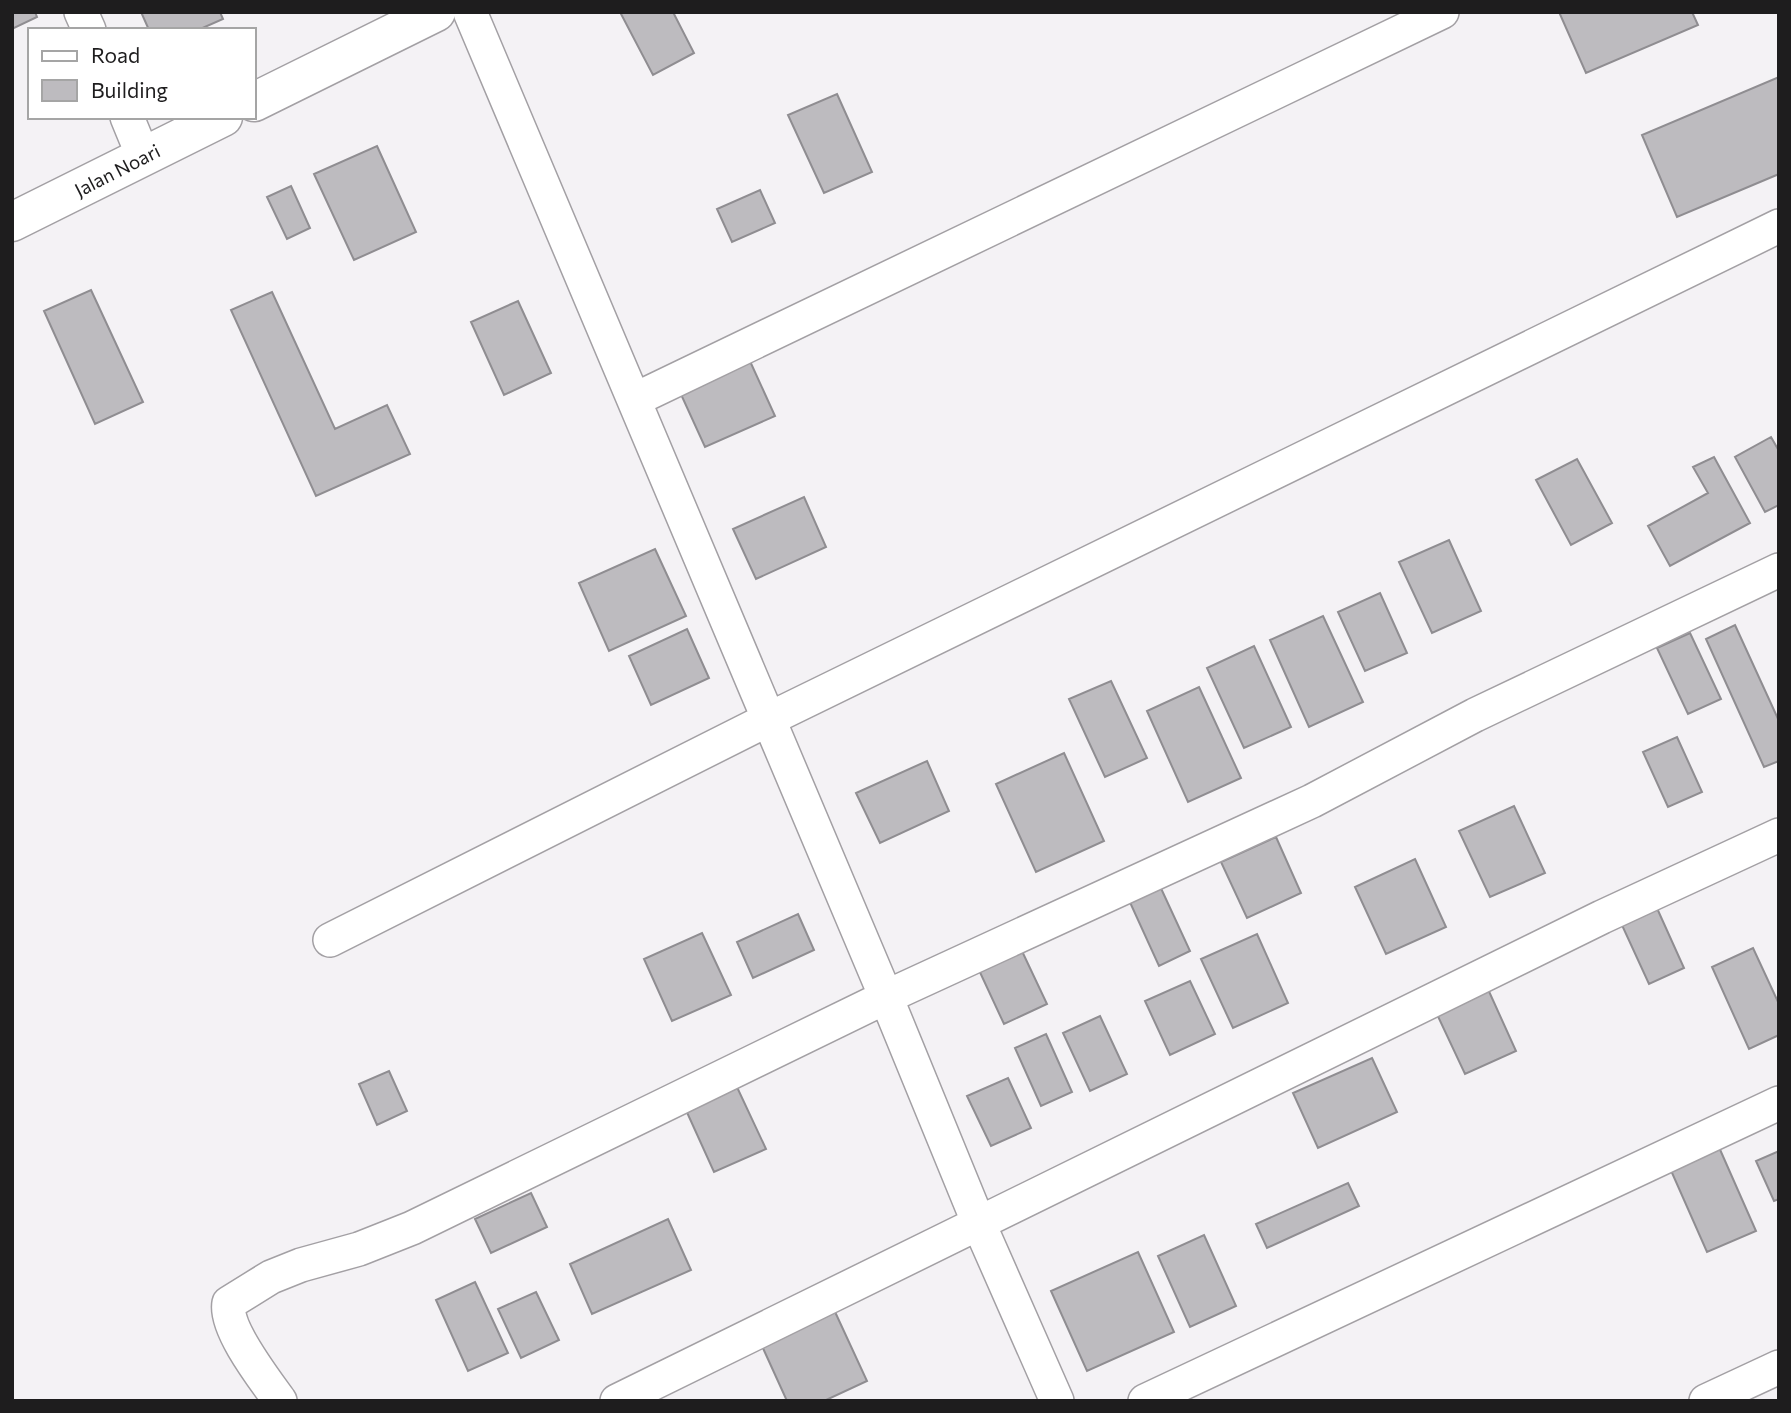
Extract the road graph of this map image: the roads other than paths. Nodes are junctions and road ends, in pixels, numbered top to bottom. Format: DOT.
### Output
graph roads {
  1 [pos="436,12"];
  2 [pos="470,12"];
  3 [pos="1442,12"];
  4 [pos="256,101"];
  5 [pos="128,119"];
  6 [pos="218,119"];
  7 [pos="144,156"];
  8 [pos="12,222"];
  9 [pos="1779,226"];
  10 [pos="634,400"];
  11 [pos="1779,570"];
  12 [pos="769,719"];
  13 [pos="1779,835"];
  14 [pos="330,940"];
  15 [pos="886,998"];
  16 [pos="1779,1103"];
  17 [pos="979,1224"];
  18 [pos="1779,1367"];
  19 [pos="281,1401"];
  20 [pos="617,1401"];
  21 [pos="1057,1401"];
  22 [pos="1144,1401"];
  23 [pos="1706,1401"];
  1 -- 4 [label="street"];
  2 -- 10 [label="street"];
  3 -- 10 [label="street"];
  5 -- 7 [label="street"];
  6 -- 7 [label="street, Jalan Noari"];
  7 -- 8 [label="street, Jalan Noari"];
  9 -- 12 [label="street"];
  10 -- 12 [label="street"];
  11 -- 15 [label="street"];
  12 -- 14 [label="street"];
  12 -- 15 [label="street"];
  13 -- 17 [label="street"];
  15 -- 17 [label="street"];
  15 -- 19 [label="street"];
  16 -- 22 [label="street"];
  17 -- 20 [label="street"];
  17 -- 21 [label="street"];
  18 -- 23 [label="street"];
}
